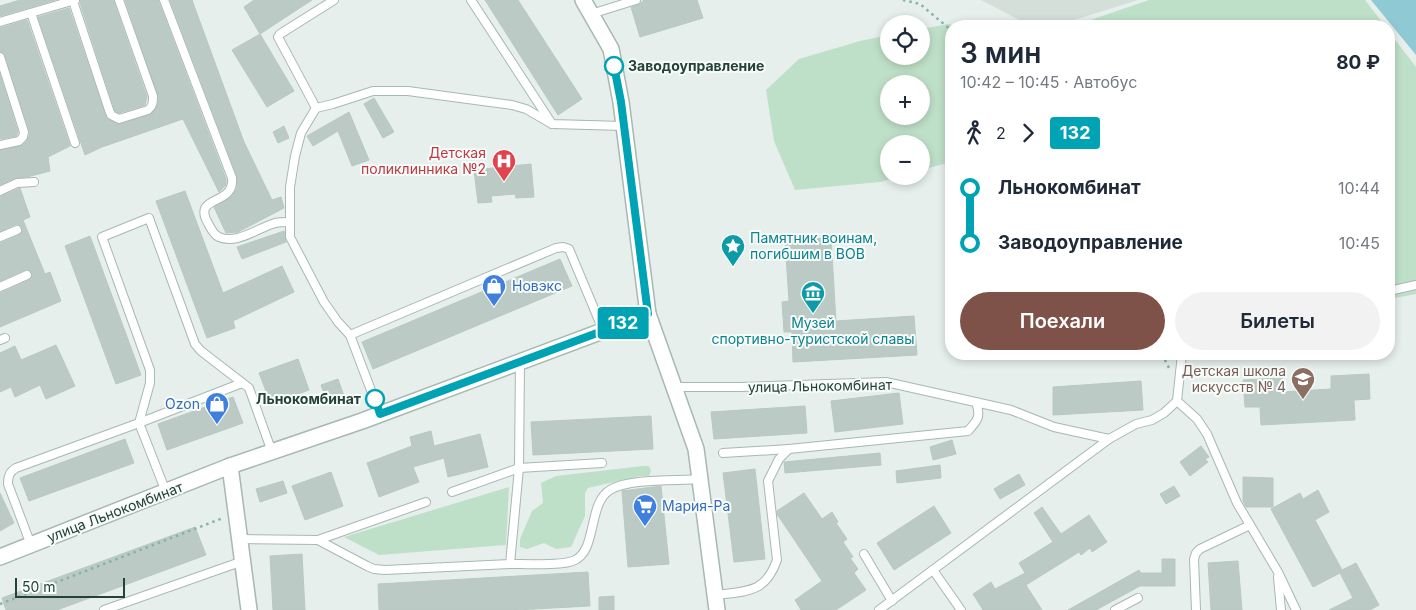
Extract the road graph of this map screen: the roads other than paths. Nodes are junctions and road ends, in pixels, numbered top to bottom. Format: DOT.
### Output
graph roads {
  1 [pos="74,0"];
  2 [pos="119,0"];
  3 [pos="164,0"];
  4 [pos="334,0"];
  5 [pos="471,0"];
  6 [pos="583,0"];
  7 [pos="636,0"];
  8 [pos="31,13"];
  9 [pos="592,14"];
  10 [pos="0,22"];
  11 [pos="0,57"];
  12 [pos="316,108"];
  13 [pos="552,124"];
  14 [pos="624,126"];
  15 [pos="75,143"];
  16 [pos="0,145"];
  17 [pos="34,182"];
  18 [pos="0,191"];
  19 [pos="290,222"];
  20 [pos="17,230"];
  21 [pos="0,238"];
  22 [pos="27,275"];
  23 [pos="1416,285"];
  24 [pos="0,287"];
  25 [pos="1395,289"];
  26 [pos="648,314"];
  27 [pos="603,330"];
  28 [pos="350,335"];
  29 [pos="1181,360"];
  30 [pos="520,362"];
  31 [pos="242,383"];
  32 [pos="674,387"];
  33 [pos="1178,401"];
  34 [pos="976,402"];
  35 [pos="380,414"];
  36 [pos="139,423"];
  37 [pos="1109,439"];
  38 [pos="789,449"];
  39 [pos="272,452"];
  40 [pos="723,453"];
  41 [pos="602,463"];
  42 [pos="230,466"];
  43 [pos="519,468"];
  44 [pos="700,480"];
  45 [pos="166,492"];
  46 [pos="452,492"];
  47 [pos="426,502"];
  48 [pos="1250,525"];
  49 [pos="240,539"];
  50 [pos="318,540"];
  51 [pos="31,545"];
  52 [pos="864,554"];
  53 [pos="0,557"];
  54 [pos="242,561"];
  55 [pos="510,564"];
  56 [pos="934,570"];
  57 [pos="1278,572"];
  58 [pos="1138,598"];
  59 [pos="892,601"];
  60 [pos="716,603"];
  61 [pos="104,610"];
  62 [pos="249,610"];
  63 [pos="880,610"];
  64 [pos="961,610"];
  65 [pos="1115,610"];
  66 [pos="1196,610"];
  67 [pos="1281,610"];
  68 [pos="1296,610"];
  1 -- 2 [label="lane"];
  1 -- 8 [label="lane"];
  3 -- 19 [label="lane"];
  4 -- 12 [label="lane"];
  5 -- 13 [label="lane"];
  6 -- 9 [label="street"];
  7 -- 9 [label="lane"];
  8 -- 10 [label="lane"];
  8 -- 15 [label="lane"];
  9 -- 14 [label="street"];
  11 -- 16 [label="lane"];
  12 -- 13 [label="lane"];
  12 -- 19 [label="lane"];
  13 -- 14 [label="lane"];
  14 -- 26 [label="street"];
  17 -- 18 [label="lane"];
  19 -- 28 [label="lane"];
  20 -- 21 [label="lane"];
  22 -- 24 [label="lane"];
  23 -- 25 [label="lane"];
  26 -- 27 [label="street, улица Льнокомбинат"];
  26 -- 32 [label="street"];
  27 -- 28 [label="lane"];
  27 -- 30 [label="street, улица Льнокомбинат"];
  28 -- 35 [label="lane"];
  29 -- 33 [label="lane"];
  30 -- 35 [label="street, улица Льнокомбинат"];
  30 -- 43 [label="lane"];
  31 -- 36 [label="lane"];
  31 -- 36 [label="lane"];
  31 -- 39 [label="lane"];
  32 -- 34 [label="lane, улица Льнокомбинат"];
  32 -- 44 [label="street"];
  33 -- 37 [label="lane"];
  33 -- 48 [label="lane"];
  34 -- 37 [label="lane, улица Льнокомбинат"];
  34 -- 38 [label="lane"];
  35 -- 39 [label="street, улица Льнокомбинат"];
  36 -- 45 [label="lane"];
  36 -- 51 [label="lane"];
  37 -- 56 [label="lane"];
  38 -- 40 [label="lane"];
  38 -- 60 [label="lane"];
  39 -- 42 [label="street, улица Льнокомбинат"];
  41 -- 43 [label="lane"];
  42 -- 45 [label="street, улица Льнокомбинат"];
  42 -- 49 [label="street"];
  43 -- 46 [label="lane"];
  43 -- 55 [label="lane"];
  44 -- 55 [label="lane"];
  44 -- 60 [label="street"];
  45 -- 51 [label="street, улица Льнокомбинат"];
  47 -- 50 [label="lane"];
  48 -- 57 [label="lane"];
  48 -- 66 [label="lane"];
  49 -- 50 [label="lane"];
  49 -- 54 [label="street"];
  50 -- 55 [label="lane"];
  51 -- 53 [label="street, улица Льнокомбинат"];
  52 -- 59 [label="lane"];
  54 -- 61 [label="lane"];
  54 -- 62 [label="street"];
  56 -- 59 [label="lane"];
  56 -- 64 [label="lane"];
  57 -- 67 [label="lane"];
  57 -- 68 [label="lane"];
  58 -- 65 [label="lane"];
  59 -- 63 [label="lane"];
}
